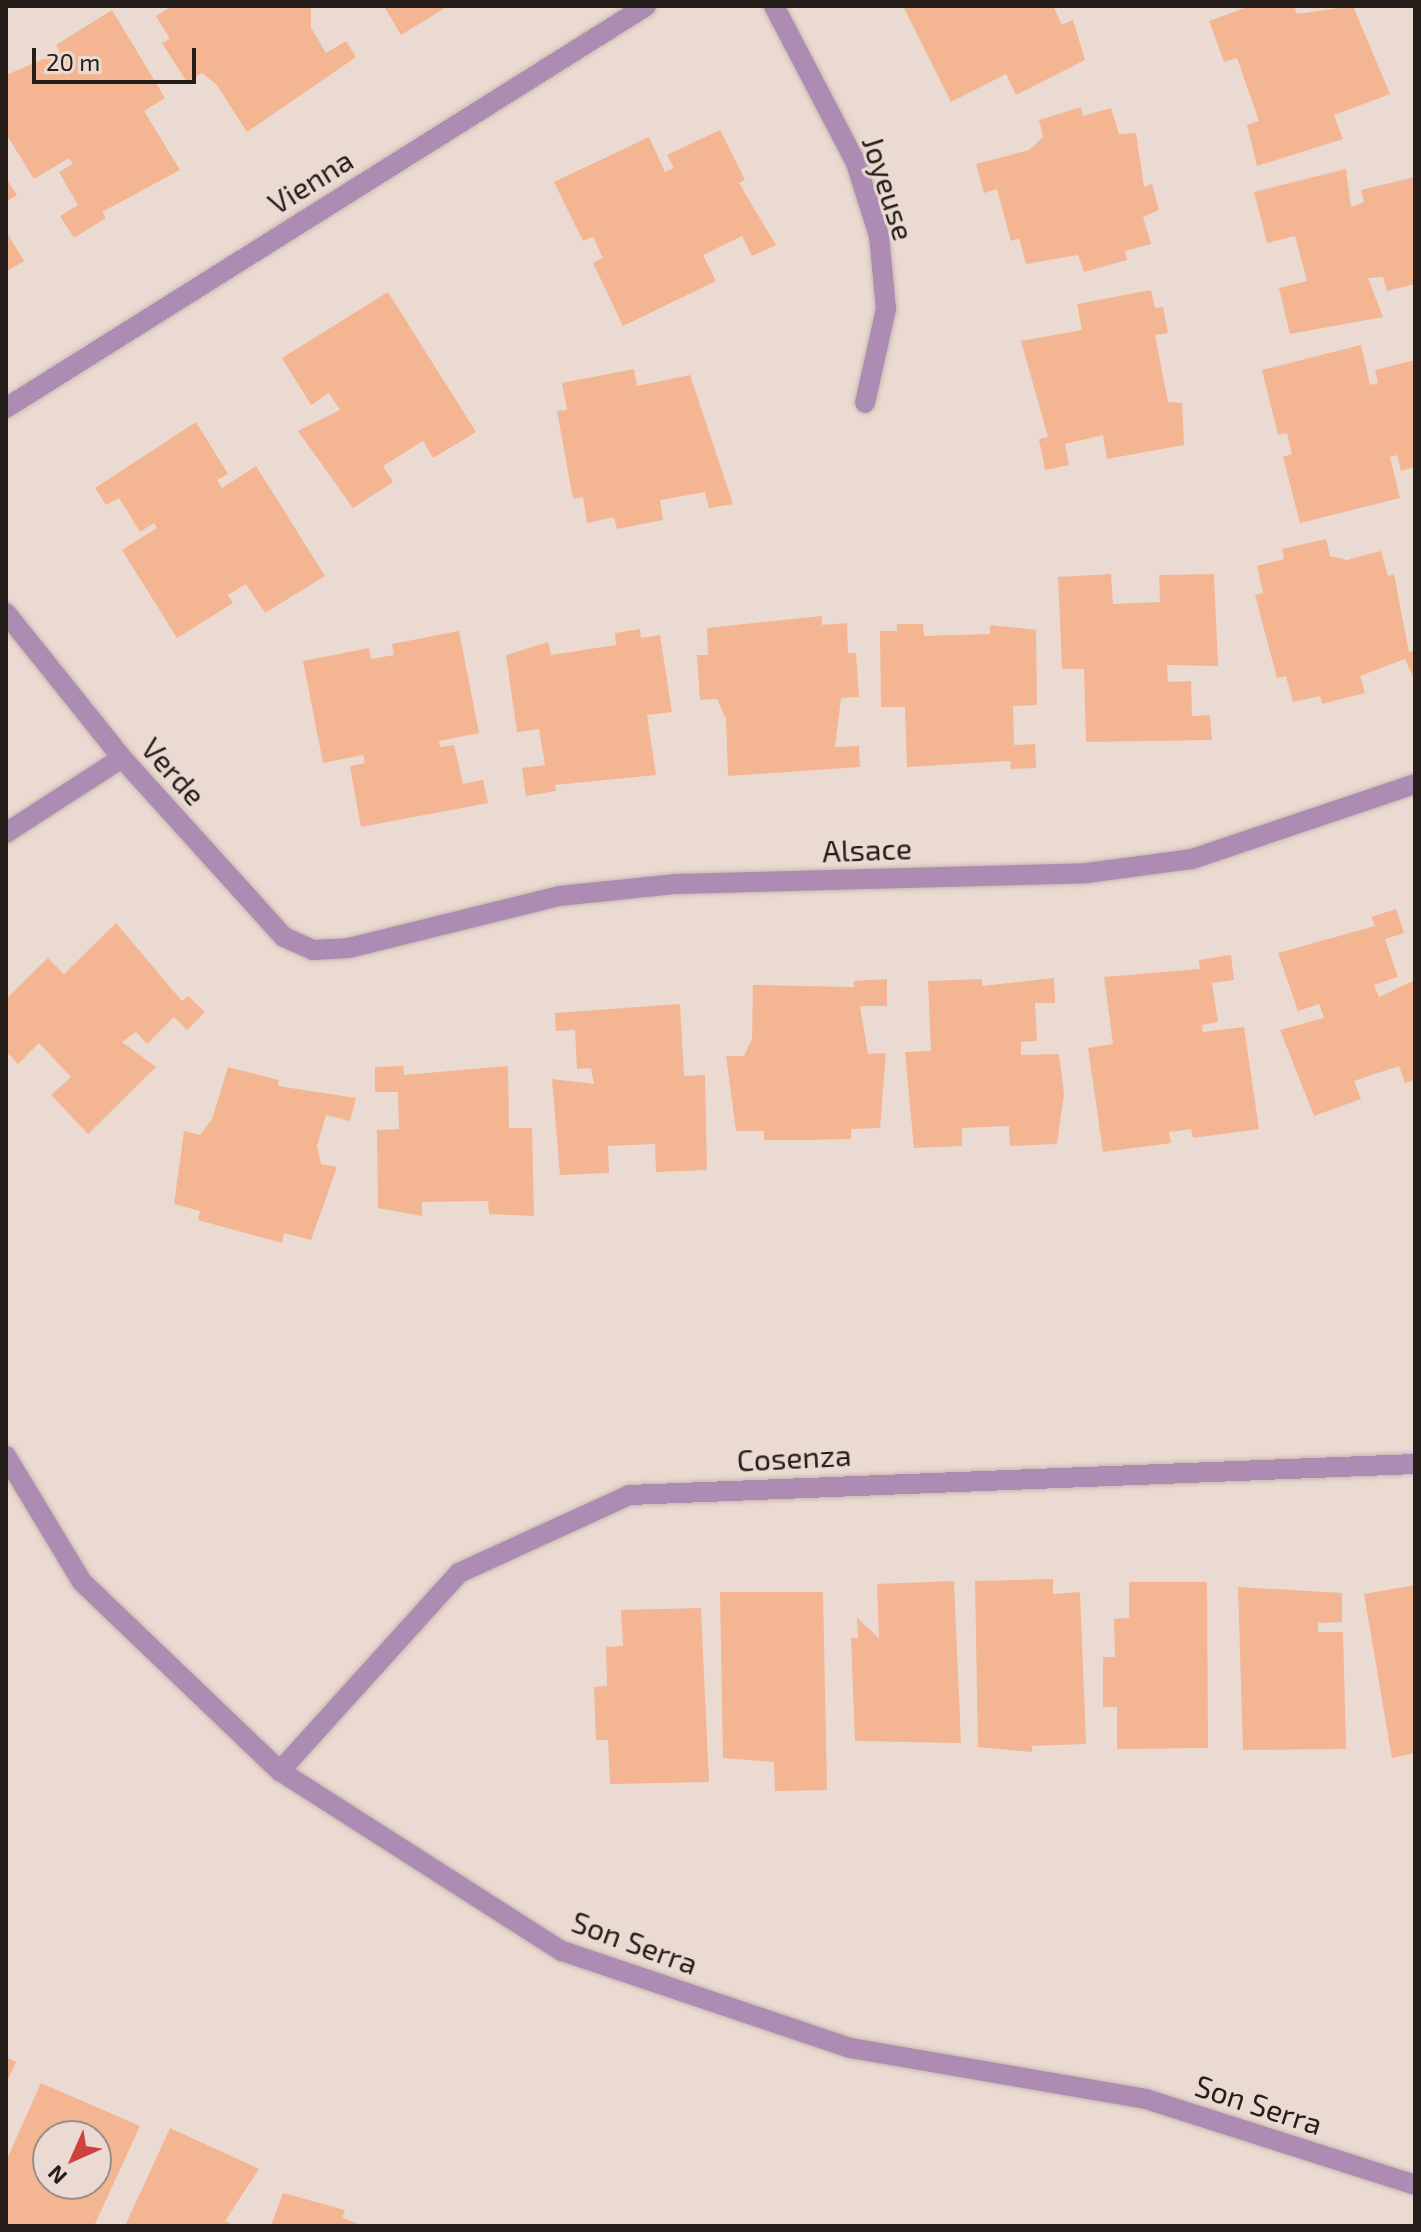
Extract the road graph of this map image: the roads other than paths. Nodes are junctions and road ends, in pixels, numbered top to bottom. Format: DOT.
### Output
graph roads {
  1 [pos="646,6"];
  2 [pos="774,6"];
  3 [pos="865,403"];
  4 [pos="6,408"];
  5 [pos="6,613"];
  6 [pos="122,758"];
  7 [pos="1415,784"];
  8 [pos="6,833"];
  9 [pos="313,950"];
  10 [pos="6,1456"];
  11 [pos="1415,1464"];
  12 [pos="280,1771"];
  13 [pos="1415,2185"];
  1 -- 4 [label="street, Vienna"];
  2 -- 3 [label="street, Joyeuse"];
  5 -- 6 [label="street, Verde"];
  6 -- 8 [label="street"];
  6 -- 9 [label="street, Verde"];
  7 -- 9 [label="street, Alsace"];
  10 -- 12 [label="street, Son Serra"];
  11 -- 12 [label="street, Cosenza"];
  12 -- 13 [label="street, Son Serra"];
}
